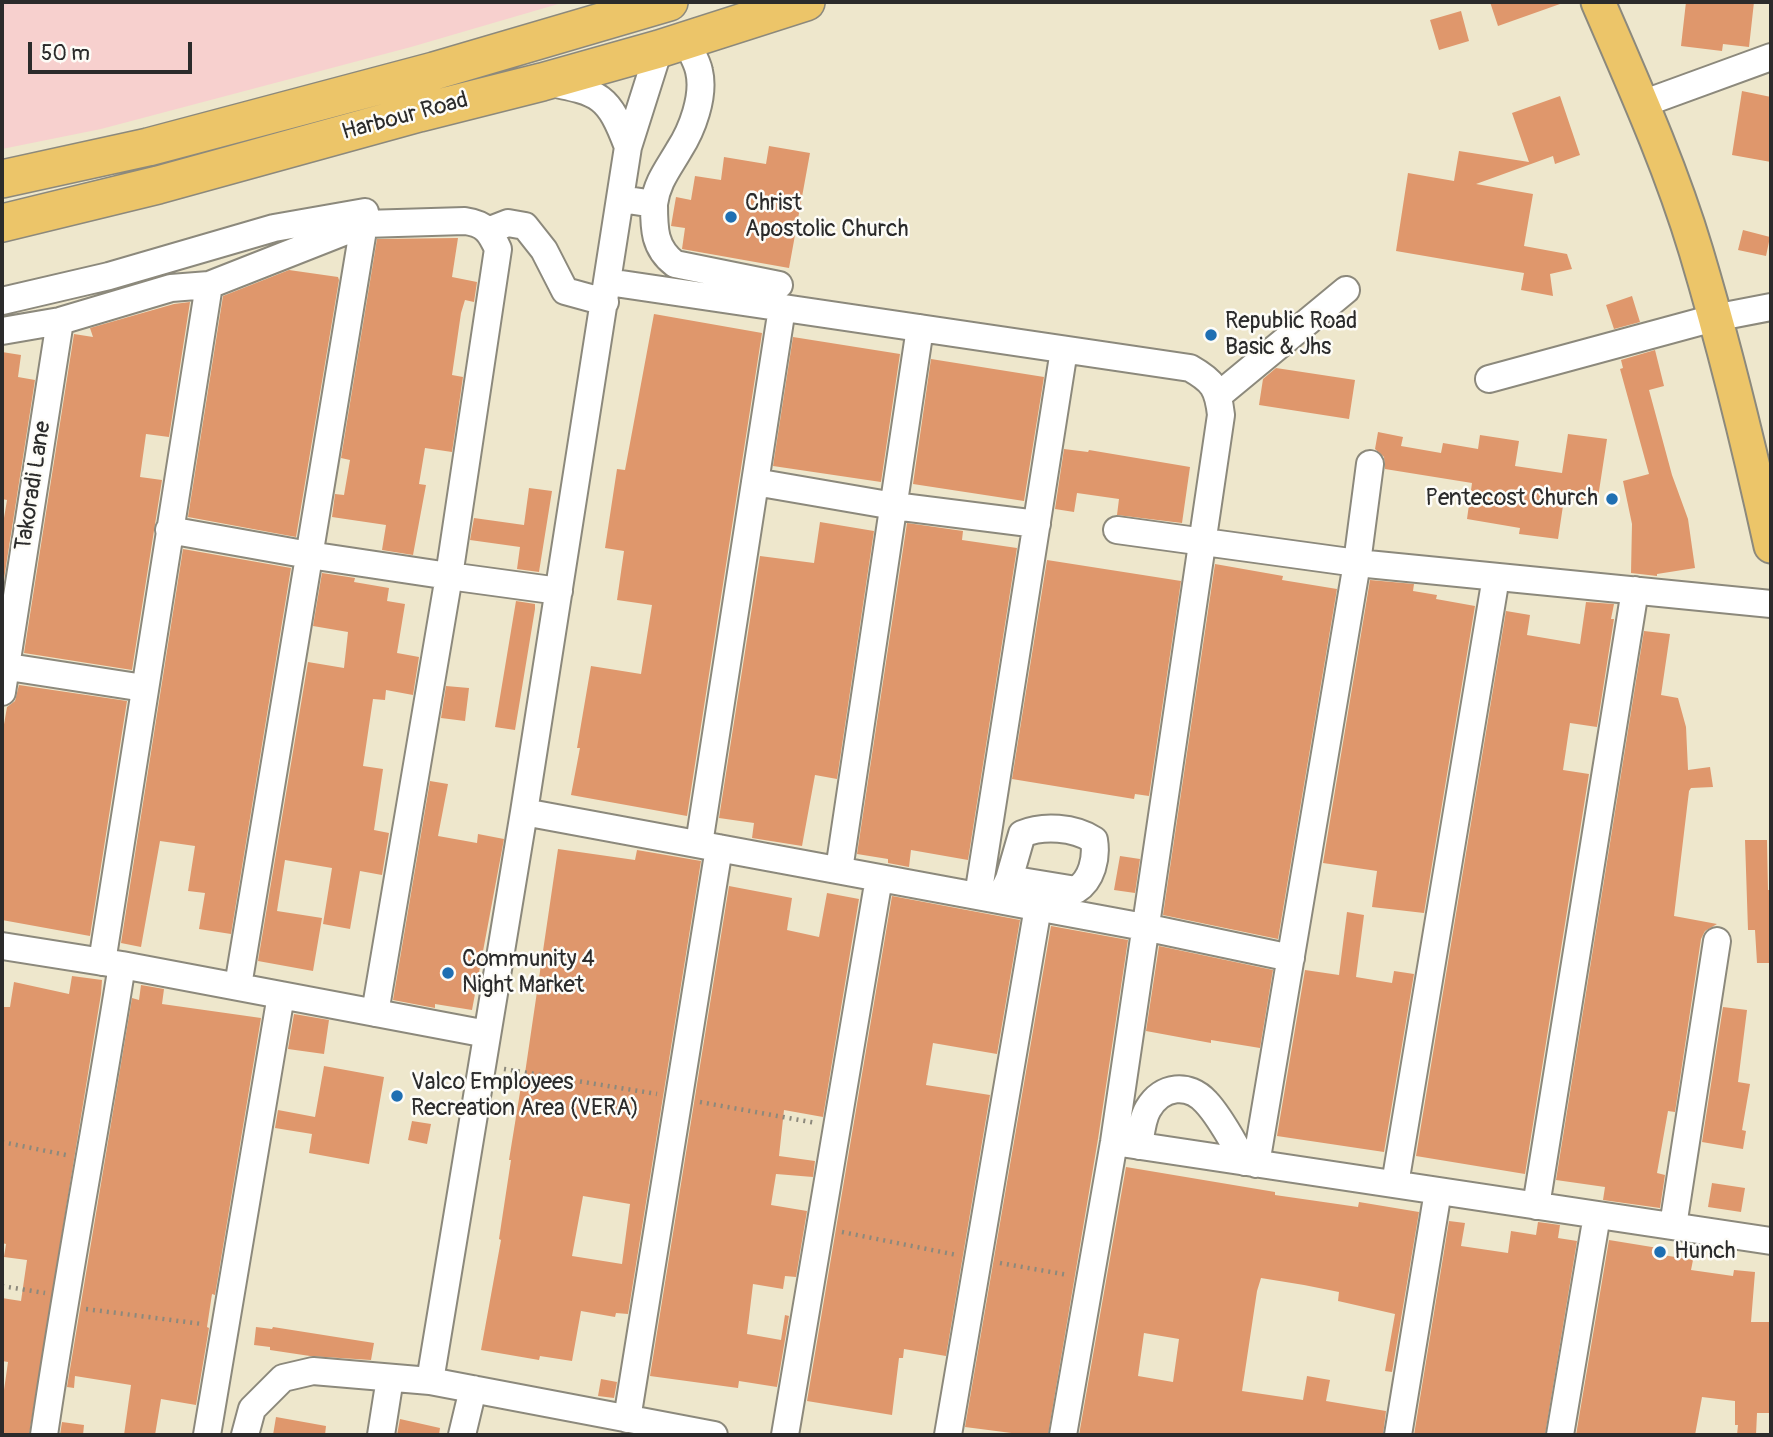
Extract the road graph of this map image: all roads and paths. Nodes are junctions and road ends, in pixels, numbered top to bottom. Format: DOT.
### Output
graph roads {
  1 [pos="669,2"];
  2 [pos="806,2"];
  3 [pos="1598,2"];
  4 [pos="673,45"];
  5 [pos="1771,57"];
  6 [pos="542,82"];
  7 [pos="1642,104"];
  8 [pos="628,147"];
  9 [pos="2,179"];
  10 [pos="621,199"];
  11 [pos="654,204"];
  12 [pos="464,221"];
  13 [pos="2,223"];
  14 [pos="364,224"];
  15 [pos="490,230"];
  16 [pos="209,285"];
  17 [pos="1346,290"];
  18 [pos="607,292"];
  19 [pos="780,296"];
  20 [pos="2,301"];
  21 [pos="1771,307"];
  22 [pos="1714,318"];
  23 [pos="60,321"];
  24 [pos="920,328"];
  25 [pos="2,331"];
  26 [pos="1064,350"];
  27 [pos="1489,379"];
  28 [pos="1219,395"];
  29 [pos="1370,464"];
  30 [pos="755,482"];
  31 [pos="894,506"];
  32 [pos="1037,524"];
  33 [pos="169,530"];
  34 [pos="1117,530"];
  35 [pos="1202,542"];
  36 [pos="1771,543"];
  37 [pos="309,555"];
  38 [pos="1357,563"];
  39 [pos="449,576"];
  40 [pos="1496,577"];
  41 [pos="1635,590"];
  42 [pos="559,591"];
  43 [pos="1771,604"];
  44 [pos="3,675"];
  45 [pos="144,688"];
  46 [pos="524,812"];
  47 [pos="709,846"];
  48 [pos="839,870"];
  49 [pos="879,878"];
  50 [pos="995,892"];
  51 [pos="1038,907"];
  52 [pos="1144,927"];
  53 [pos="1717,941"];
  54 [pos="2,946"];
  55 [pos="1291,958"];
  56 [pos="112,964"];
  57 [pos="238,986"];
  58 [pos="281,995"];
  59 [pos="375,1013"];
  60 [pos="487,1034"];
  61 [pos="2,1142"];
  62 [pos="1126,1144"];
  63 [pos="91,1161"];
  64 [pos="1251,1163"];
  65 [pos="1395,1184"];
  66 [pos="1438,1191"];
  67 [pos="1536,1206"];
  68 [pos="1597,1215"];
  69 [pos="1673,1226"];
  70 [pos="1771,1241"];
  71 [pos="2,1286"];
  72 [pos="63,1306"];
  73 [pos="224,1327"];
  74 [pos="390,1378"];
  75 [pos="430,1381"];
  76 [pos="473,1389"];
  77 [pos="627,1419"];
  78 [pos="44,1435"];
  79 [pos="207,1435"];
  80 [pos="244,1435"];
  81 [pos="381,1435"];
  82 [pos="462,1435"];
  83 [pos="713,1435"];
  84 [pos="785,1435"];
  85 [pos="948,1435"];
  86 [pos="1063,1435"];
  87 [pos="1398,1435"];
  88 [pos="1560,1435"];
  1 -- 9 [label="highway, Harbour Road"];
  2 -- 4 [label="highway, Harbour Road"];
  3 -- 7 [label="main road"];
  4 -- 6 [label="highway, Harbour Road"];
  4 -- 8 [label="street"];
  4 -- 11 [label="street"];
  5 -- 7 [label="street"];
  6 -- 8 [label="street"];
  6 -- 13 [label="highway, Harbour Road"];
  7 -- 22 [label="main road"];
  8 -- 10 [label="street"];
  10 -- 11 [label="street"];
  10 -- 18 [label="street"];
  11 -- 19 [label="street"];
  12 -- 14 [label="street"];
  12 -- 15 [label="street"];
  12 -- 20 [label="street"];
  14 -- 16 [label="street"];
  14 -- 37 [label="street"];
  15 -- 18 [label="street"];
  15 -- 39 [label="street"];
  16 -- 23 [label="street"];
  16 -- 33 [label="street"];
  17 -- 28 [label="street"];
  18 -- 19 [label="street"];
  18 -- 42 [label="street"];
  19 -- 24 [label="street"];
  19 -- 30 [label="street"];
  21 -- 22 [label="street"];
  22 -- 27 [label="street"];
  22 -- 36 [label="main road"];
  23 -- 25 [label="street"];
  23 -- 44 [label="street, Takoradi Lane"];
  24 -- 26 [label="street"];
  24 -- 31 [label="street"];
  26 -- 28 [label="street"];
  26 -- 32 [label="street"];
  28 -- 35 [label="street"];
  29 -- 38 [label="street"];
  30 -- 31 [label="street"];
  30 -- 47 [label="street"];
  31 -- 32 [label="street"];
  31 -- 48 [label="street"];
  32 -- 50 [label="street"];
  33 -- 37 [label="street"];
  33 -- 45 [label="street"];
  34 -- 35 [label="street"];
  35 -- 38 [label="street"];
  35 -- 52 [label="street"];
  37 -- 39 [label="street"];
  37 -- 57 [label="street"];
  38 -- 40 [label="street"];
  38 -- 55 [label="street"];
  39 -- 42 [label="street"];
  39 -- 59 [label="street"];
  40 -- 41 [label="street"];
  40 -- 65 [label="street"];
  41 -- 43 [label="street"];
  41 -- 67 [label="street"];
  42 -- 46 [label="street"];
  44 -- 45 [label="street"];
  45 -- 56 [label="street"];
  46 -- 47 [label="street"];
  46 -- 60 [label="street"];
  47 -- 48 [label="street"];
  47 -- 77 [label="street"];
  48 -- 49 [label="street"];
  49 -- 50 [label="street"];
  49 -- 84 [label="street"];
  50 -- 51 [label="street"];
  51 -- 52 [label="street"];
  51 -- 85 [label="street"];
  52 -- 55 [label="street"];
  52 -- 62 [label="street"];
  53 -- 69 [label="street"];
  54 -- 56 [label="street"];
  55 -- 64 [label="street"];
  56 -- 57 [label="street"];
  56 -- 63 [label="street"];
  57 -- 58 [label="street"];
  58 -- 59 [label="street"];
  58 -- 73 [label="street"];
  59 -- 60 [label="street"];
  60 -- 75 [label="street"];
  61 -- 63 [label="path"];
  62 -- 64 [label="street"];
  62 -- 64 [label="street"];
  62 -- 86 [label="street"];
  63 -- 72 [label="street"];
  64 -- 65 [label="street"];
  65 -- 66 [label="street"];
  66 -- 67 [label="street"];
  66 -- 87 [label="street"];
  67 -- 68 [label="street"];
  68 -- 69 [label="street"];
  68 -- 88 [label="street"];
  69 -- 70 [label="street"];
  71 -- 72 [label="path"];
  72 -- 73 [label="path"];
  72 -- 78 [label="street"];
  73 -- 79 [label="street"];
  74 -- 75 [label="street"];
  74 -- 80 [label="street"];
  74 -- 81 [label="street"];
  75 -- 76 [label="street"];
  76 -- 77 [label="street"];
  76 -- 82 [label="street"];
  77 -- 83 [label="street"];
}
